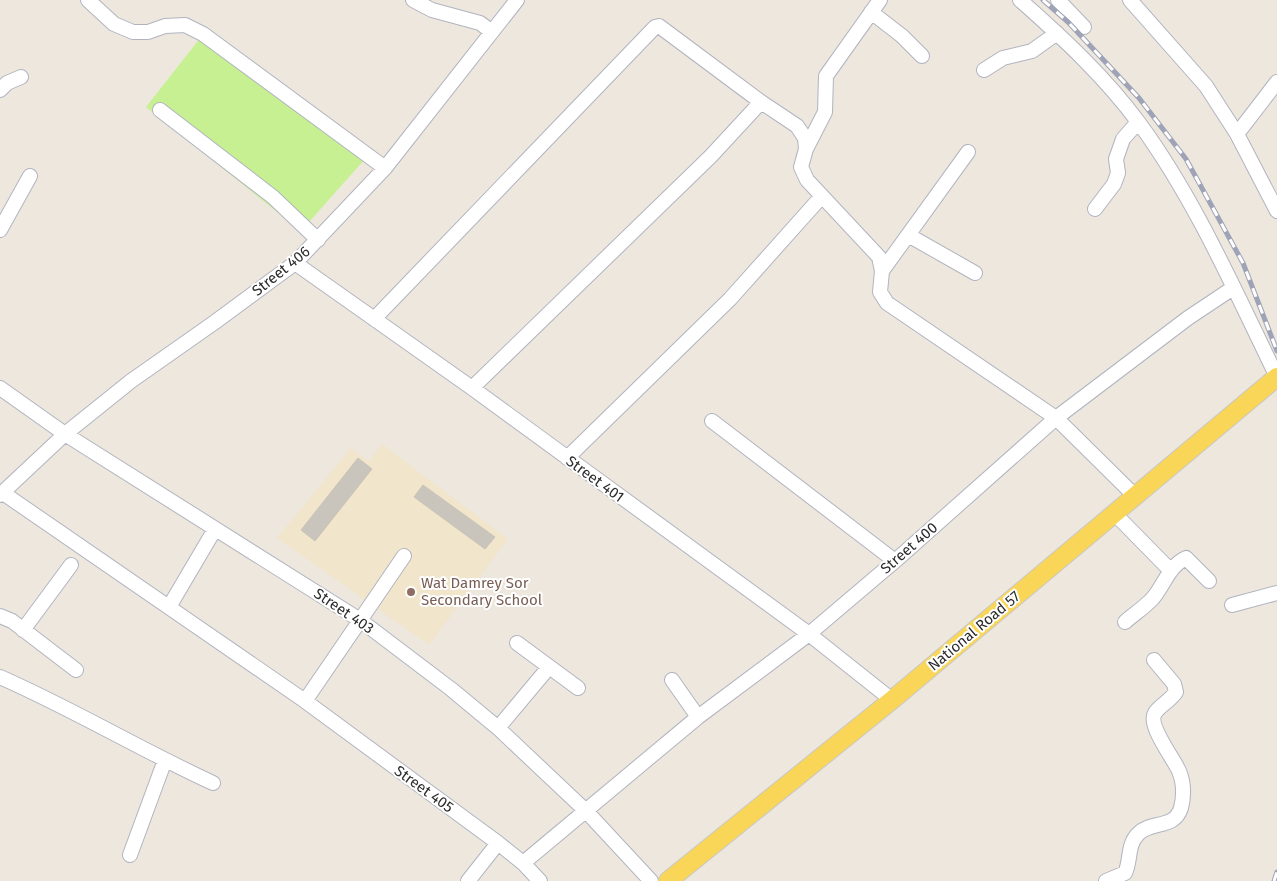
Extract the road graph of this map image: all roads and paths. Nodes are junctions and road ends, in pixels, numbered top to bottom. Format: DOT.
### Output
graph roads {
  1 [pos="88,0"];
  2 [pos="413,0"];
  3 [pos="517,0"];
  4 [pos="880,0"];
  5 [pos="1020,0"];
  6 [pos="1058,0"];
  7 [pos="1130,0"];
  8 [pos="871,12"];
  9 [pos="1084,27"];
  10 [pos="492,32"];
  11 [pos="1057,33"];
  12 [pos="922,56"];
  13 [pos="984,70"];
  14 [pos="21,77"];
  15 [pos="1277,82"];
  16 [pos="0,90"];
  17 [pos="761,102"];
  18 [pos="160,110"];
  19 [pos="1138,122"];
  20 [pos="1237,134"];
  21 [pos="806,149"];
  22 [pos="968,152"];
  23 [pos="385,168"];
  24 [pos="30,176"];
  25 [pos="822,196"];
  26 [pos="1095,209"];
  27 [pos="1277,211"];
  28 [pos="0,230"];
  29 [pos="908,235"];
  30 [pos="318,240"];
  31 [pos="294,263"];
  32 [pos="882,271"];
  33 [pos="975,273"];
  34 [pos="1233,288"];
  35 [pos="374,319"];
  36 [pos="1277,377"];
  37 [pos="0,388"];
  38 [pos="472,388"];
  39 [pos="1056,418"];
  40 [pos="712,421"];
  41 [pos="65,434"];
  42 [pos="567,458"];
  43 [pos="1,494"];
  44 [pos="1136,497"];
  45 [pos="1115,514"];
  46 [pos="215,529"];
  47 [pos="404,556"];
  48 [pos="895,561"];
  49 [pos="71,566"];
  50 [pos="1170,571"];
  51 [pos="1209,581"];
  52 [pos="1277,593"];
  53 [pos="1232,605"];
  54 [pos="169,607"];
  55 [pos="0,616"];
  56 [pos="360,620"];
  57 [pos="1125,622"];
  58 [pos="23,630"];
  59 [pos="809,634"];
  60 [pos="517,643"];
  61 [pos="1154,660"];
  62 [pos="549,667"];
  63 [pos="76,670"];
  64 [pos="0,677"];
  65 [pos="672,680"];
  66 [pos="578,688"];
  67 [pos="892,700"];
  68 [pos="305,701"];
  69 [pos="698,717"];
  70 [pos="498,728"];
  71 [pos="165,760"];
  72 [pos="213,783"];
  73 [pos="586,811"];
  74 [pos="498,843"];
  75 [pos="130,855"];
  76 [pos="523,863"];
  77 [pos="468,881"];
  78 [pos="540,881"];
  79 [pos="651,881"];
  80 [pos="668,881"];
  81 [pos="1106,881"];
  1 -- 23 [label="street"];
  2 -- 10 [label="street"];
  3 -- 10 [label="street, Street 406"];
  4 -- 8 [label="street"];
  5 -- 11 [label="street"];
  6 -- 9 [label="street"];
  7 -- 20 [label="street"];
  8 -- 12 [label="street"];
  8 -- 21 [label="street"];
  10 -- 23 [label="street, Street 406"];
  11 -- 13 [label="street"];
  11 -- 19 [label="street"];
  14 -- 16 [label="street"];
  15 -- 20 [label="street"];
  17 -- 21 [label="street"];
  17 -- 35 [label="street"];
  17 -- 38 [label="street"];
  18 -- 30 [label="street"];
  19 -- 26 [label="street"];
  19 -- 34 [label="street"];
  20 -- 27 [label="street"];
  21 -- 25 [label="street"];
  22 -- 29 [label="street"];
  23 -- 30 [label="street, Street 406"];
  24 -- 28 [label="street"];
  25 -- 32 [label="street"];
  25 -- 42 [label="street"];
  29 -- 32 [label="street"];
  29 -- 33 [label="street"];
  30 -- 31 [label="street, Street 406"];
  31 -- 35 [label="street, Street 401"];
  31 -- 41 [label="street, Street 406"];
  32 -- 39 [label="street"];
  34 -- 36 [label="street"];
  34 -- 39 [label="street, Street 400"];
  35 -- 38 [label="street, Street 401"];
  36 -- 44 [label="main road, National Road 57"];
  37 -- 41 [label="street, Street 403"];
  38 -- 42 [label="street, Street 401"];
  39 -- 44 [label="street"];
  39 -- 48 [label="street, Street 400"];
  40 -- 48 [label="street"];
  41 -- 43 [label="street, Street 406"];
  41 -- 46 [label="street, Street 403"];
  42 -- 59 [label="street, Street 401"];
  43 -- 54 [label="street, Street 405"];
  44 -- 45 [label="main road, National Road 57"];
  45 -- 50 [label="street"];
  45 -- 67 [label="main road, National Road 57"];
  46 -- 54 [label="street"];
  46 -- 56 [label="street, Street 403"];
  47 -- 56 [label="street"];
  48 -- 59 [label="street, Street 400"];
  49 -- 58 [label="street"];
  50 -- 51 [label="street"];
  50 -- 57 [label="street"];
  52 -- 53 [label="street"];
  54 -- 68 [label="street, Street 405"];
  55 -- 58 [label="street"];
  56 -- 68 [label="street"];
  56 -- 70 [label="street, Street 403"];
  58 -- 63 [label="street"];
  59 -- 67 [label="street, Street 401"];
  59 -- 69 [label="street, Street 400"];
  60 -- 62 [label="street"];
  61 -- 81 [label="street"];
  62 -- 66 [label="street"];
  62 -- 70 [label="street"];
  64 -- 71 [label="street"];
  65 -- 69 [label="street"];
  67 -- 80 [label="main road, National Road 57"];
  68 -- 74 [label="street, Street 405"];
  69 -- 73 [label="street, Street 400"];
  70 -- 73 [label="street, Street 403"];
  71 -- 72 [label="street"];
  71 -- 75 [label="street"];
  73 -- 76 [label="street, Street 400"];
  73 -- 79 [label="street, Street 403"];
  74 -- 76 [label="street, Street 405"];
  74 -- 77 [label="street"];
  76 -- 78 [label="street, Street 405"];
}
